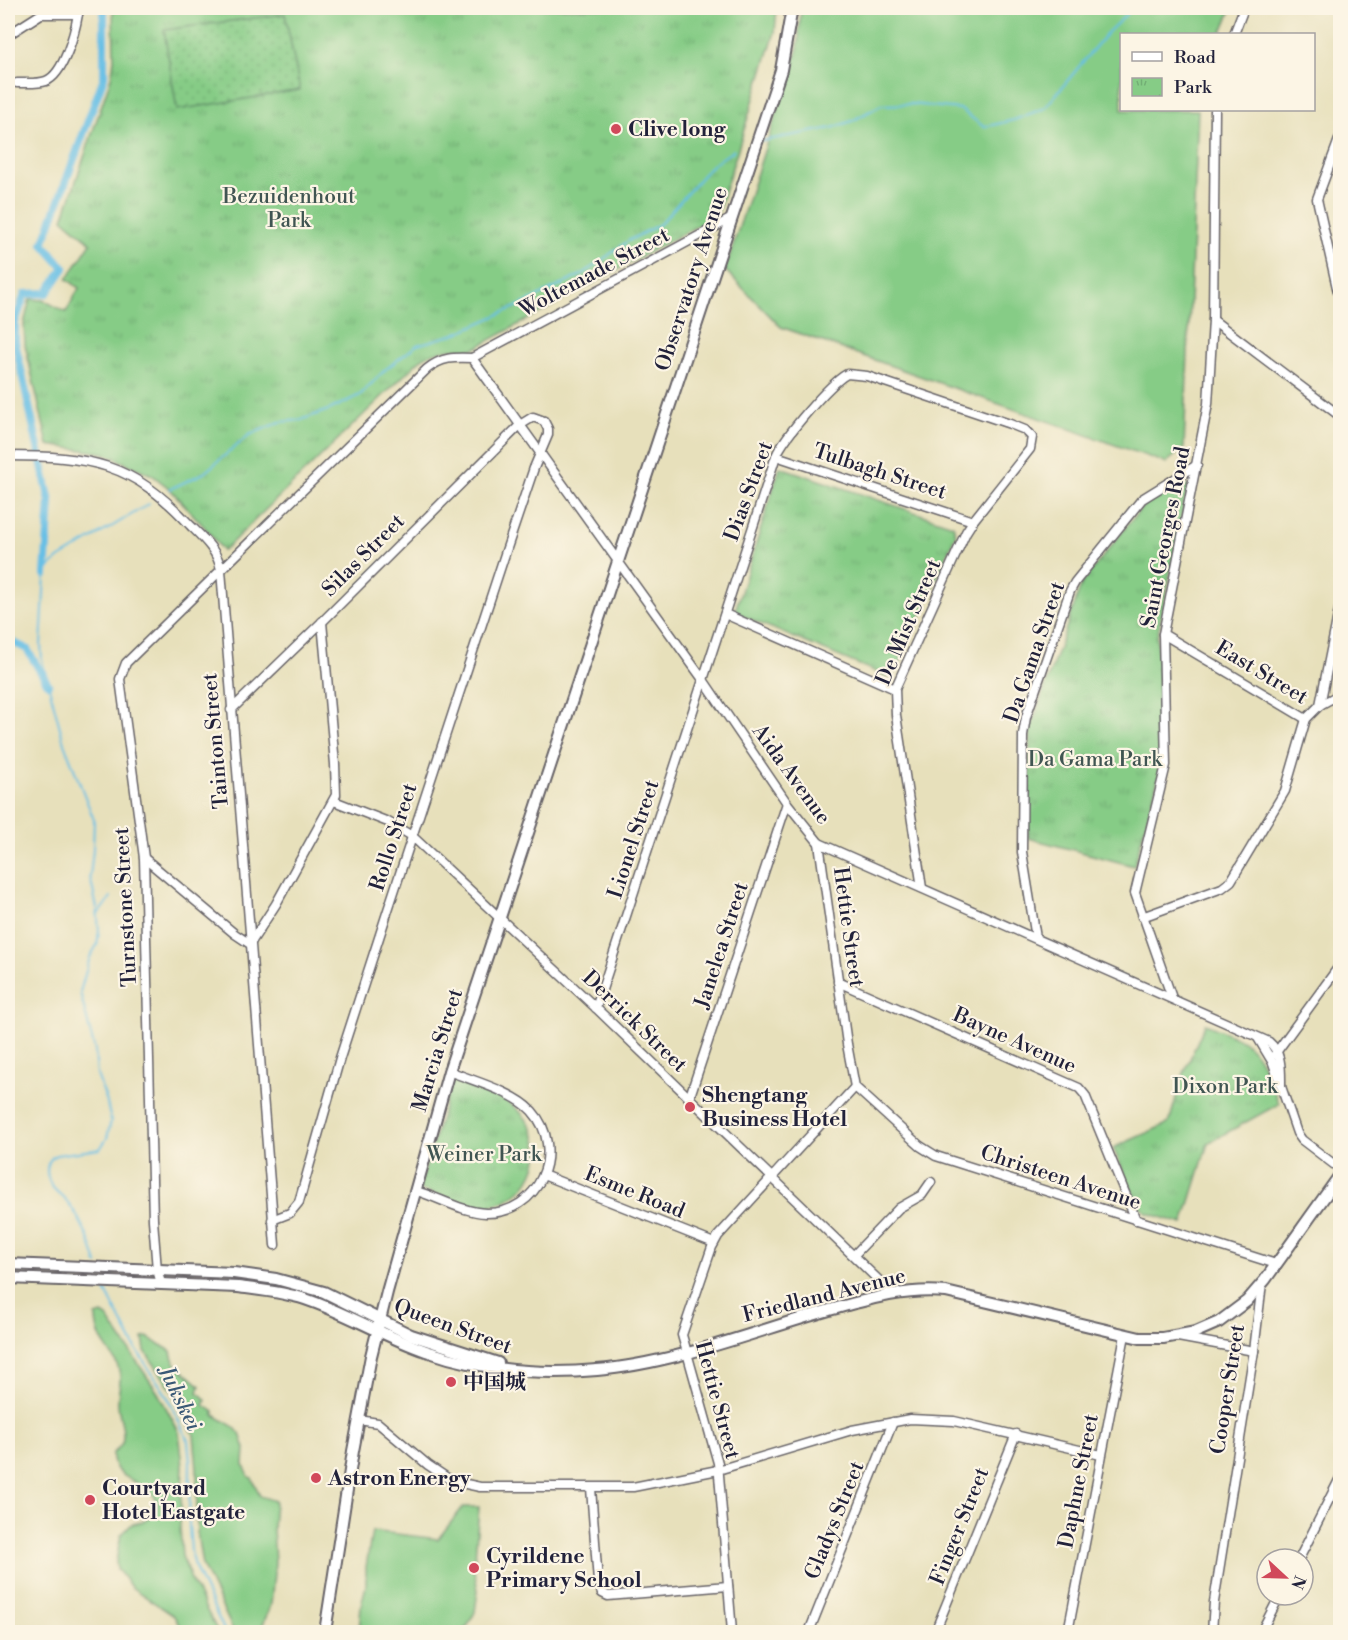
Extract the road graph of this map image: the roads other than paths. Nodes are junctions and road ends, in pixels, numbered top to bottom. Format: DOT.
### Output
graph roads {
  1 [pos="792,8"];
  2 [pos="1244,8"];
  3 [pos="79,11"];
  4 [pos="1234,33"];
  5 [pos="8,35"];
  6 [pos="17,82"];
  7 [pos="1215,111"];
  8 [pos="1341,137"];
  9 [pos="732,218"];
  10 [pos="1341,301"];
  11 [pos="1213,320"];
  12 [pos="472,358"];
  13 [pos="1341,416"];
  14 [pos="520,425"];
  15 [pos="1025,430"];
  16 [pos="540,453"];
  17 [pos="8,456"];
  18 [pos="776,456"];
  19 [pos="1197,465"];
  20 [pos="973,521"];
  21 [pos="619,561"];
  22 [pos="220,570"];
  23 [pos="1341,605"];
  24 [pos="725,614"];
  25 [pos="322,622"];
  26 [pos="1162,634"];
  27 [pos="704,681"];
  28 [pos="895,689"];
  29 [pos="1341,694"];
  30 [pos="1320,705"];
  31 [pos="231,710"];
  32 [pos="1306,719"];
  33 [pos="334,801"];
  34 [pos="788,802"];
  35 [pos="412,836"];
  36 [pos="819,843"];
  37 [pos="144,858"];
  38 [pos="922,888"];
  39 [pos="1142,917"];
  40 [pos="500,920"];
  41 [pos="1036,938"];
  42 [pos="250,944"];
  43 [pos="1341,965"];
  44 [pos="838,982"];
  45 [pos="1172,998"];
  46 [pos="596,1008"];
  47 [pos="1272,1052"];
  48 [pos="449,1071"];
  49 [pos="855,1087"];
  50 [pos="689,1099"];
  51 [pos="1341,1169"];
  52 [pos="543,1175"];
  53 [pos="1341,1175"];
  54 [pos="773,1177"];
  55 [pos="931,1182"];
  56 [pos="416,1191"];
  57 [pos="272,1220"];
  58 [pos="1136,1220"];
  59 [pos="714,1242"];
  60 [pos="274,1245"];
  61 [pos="854,1255"];
  62 [pos="8,1264"];
  63 [pos="1276,1264"];
  64 [pos="157,1270"];
  65 [pos="8,1278"];
  66 [pos="24,1279"];
  67 [pos="161,1283"];
  68 [pos="1262,1283"];
  69 [pos="8,1284"];
  70 [pos="893,1294"];
  71 [pos="354,1320"];
  72 [pos="378,1325"];
  73 [pos="1125,1335"];
  74 [pos="1177,1337"];
  75 [pos="1254,1351"];
  76 [pos="686,1352"];
  77 [pos="371,1356"];
  78 [pos="515,1369"];
  79 [pos="358,1420"];
  80 [pos="893,1422"];
  81 [pos="1016,1434"];
  82 [pos="1101,1455"];
  83 [pos="718,1470"];
  84 [pos="1341,1478"];
  85 [pos="591,1488"];
  86 [pos="1305,1547"];
  87 [pos="728,1586"];
  88 [pos="1274,1607"];
  89 [pos="325,1632"];
  90 [pos="732,1632"];
  91 [pos="809,1632"];
  92 [pos="935,1632"];
  93 [pos="1068,1632"];
  94 [pos="1212,1632"];
  95 [pos="1261,1632"];
  1 -- 9 [label="main road, Observatory Avenue"];
  2 -- 4 [label="street"];
  3 -- 5 [label="street"];
  3 -- 6 [label="street"];
  7 -- 11 [label="street, Saint Georges Road"];
  8 -- 10 [label="street"];
  9 -- 12 [label="street, Woltemade Street"];
  9 -- 21 [label="main road, Observatory Avenue"];
  11 -- 13 [label="street"];
  11 -- 19 [label="street, Saint Georges Road"];
  12 -- 14 [label="street, Aida Avenue"];
  12 -- 22 [label="street"];
  14 -- 16 [label="street, Aida Avenue"];
  14 -- 16 [label="street"];
  14 -- 25 [label="street, Silas Street"];
  15 -- 18 [label="street, Dias Street"];
  15 -- 20 [label="street, De Mist Street"];
  16 -- 21 [label="street, Aida Avenue"];
  16 -- 35 [label="street, Rollo Street"];
  17 -- 22 [label="street"];
  18 -- 20 [label="street, Tulbagh Street"];
  18 -- 24 [label="street, Dias Street"];
  19 -- 26 [label="street, Saint Georges Road"];
  19 -- 41 [label="street, Da Gama Street"];
  20 -- 28 [label="street, De Mist Street"];
  21 -- 27 [label="street, Aida Avenue"];
  21 -- 40 [label="main road, Marcia Street"];
  22 -- 31 [label="street, Tainton Street"];
  22 -- 37 [label="street, Turnstone Street"];
  23 -- 30 [label="street"];
  24 -- 27 [label="street, Dias Street"];
  24 -- 28 [label="street"];
  25 -- 31 [label="street, Silas Street"];
  25 -- 33 [label="street"];
  26 -- 32 [label="street, East Street"];
  26 -- 39 [label="street, Saint Georges Road"];
  27 -- 34 [label="street, Aida Avenue"];
  27 -- 46 [label="street, Lionel Street"];
  28 -- 38 [label="street, De Mist Street"];
  29 -- 30 [label="street, East Street"];
  30 -- 32 [label="street, East Street"];
  31 -- 42 [label="street, Tainton Street"];
  32 -- 39 [label="street"];
  33 -- 35 [label="street, Derrick Street"];
  33 -- 42 [label="street"];
  34 -- 36 [label="street, Aida Avenue"];
  34 -- 50 [label="street, Janelea Street"];
  35 -- 40 [label="street, Derrick Street"];
  35 -- 57 [label="street, Rollo Street"];
  36 -- 38 [label="street, Aida Avenue"];
  36 -- 44 [label="street, Hettie Street"];
  37 -- 42 [label="street"];
  37 -- 64 [label="street, Turnstone Street"];
  38 -- 41 [label="street, Aida Avenue"];
  39 -- 45 [label="street, Saint Georges Road"];
  40 -- 46 [label="street, Derrick Street"];
  40 -- 48 [label="main road, Marcia Street"];
  41 -- 45 [label="street, Aida Avenue"];
  42 -- 57 [label="street, Tainton Street"];
  43 -- 47 [label="street"];
  44 -- 49 [label="street, Hettie Street"];
  44 -- 58 [label="street, Bayne Avenue"];
  45 -- 47 [label="street, Aida Avenue"];
  46 -- 50 [label="street, Derrick Street"];
  47 -- 51 [label="street, Aida Avenue"];
  48 -- 52 [label="street"];
  48 -- 56 [label="main road, Marcia Street"];
  49 -- 54 [label="street, Hettie Street"];
  49 -- 58 [label="street, Christeen Avenue"];
  50 -- 54 [label="street, Derrick Street"];
  52 -- 56 [label="street"];
  52 -- 59 [label="street, Esme Road"];
  53 -- 63 [label="main road, Cooper Street"];
  54 -- 59 [label="street, Hettie Street"];
  54 -- 61 [label="street, Derrick Street"];
  55 -- 61 [label="street"];
  56 -- 72 [label="main road, Marcia Street"];
  57 -- 60 [label="street, Tainton Street"];
  58 -- 63 [label="street, Christeen Avenue"];
  59 -- 76 [label="street, Hettie Street"];
  61 -- 70 [label="street, Derrick Street"];
  62 -- 64 [label="main road, Queen Street"];
  63 -- 68 [label="main road, Cooper Street"];
  64 -- 67 [label="street, Turnstone Street"];
  64 -- 72 [label="main road, Queen Street"];
  65 -- 66 [label="main road, Queen Street"];
  66 -- 67 [label="main road, Queen Street"];
  66 -- 69 [label="main road"];
  67 -- 71 [label="main road, Queen Street"];
  68 -- 74 [label="main road, Friedland Avenue"];
  68 -- 75 [label="street, Cooper Street"];
  70 -- 73 [label="main road, Friedland Avenue"];
  70 -- 76 [label="main road, Friedland Avenue"];
  71 -- 72 [label="main road, Queen Street"];
  71 -- 77 [label="main road"];
  72 -- 77 [label="main road, Marcia Street"];
  72 -- 78 [label="main road, Queen Street"];
  73 -- 74 [label="main road, Friedland Avenue"];
  73 -- 82 [label="street, Daphne Street"];
  74 -- 75 [label="street, Friedland Avenue"];
  75 -- 94 [label="street, Cooper Street"];
  76 -- 78 [label="main road, Friedland Avenue"];
  76 -- 83 [label="street, Hettie Street"];
  77 -- 79 [label="main road, Marcia Street"];
  79 -- 85 [label="street"];
  79 -- 89 [label="main road, Marcia Street"];
  80 -- 81 [label="street"];
  80 -- 83 [label="street"];
  80 -- 91 [label="street, Gladys Street"];
  81 -- 82 [label="street"];
  81 -- 92 [label="street, Finger Street"];
  82 -- 93 [label="street, Daphne Street"];
  83 -- 85 [label="street"];
  83 -- 87 [label="street, Hettie Street"];
  84 -- 86 [label="street"];
  85 -- 87 [label="street"];
  87 -- 90 [label="street, Hettie Street"];
  88 -- 95 [label="street"];
}
